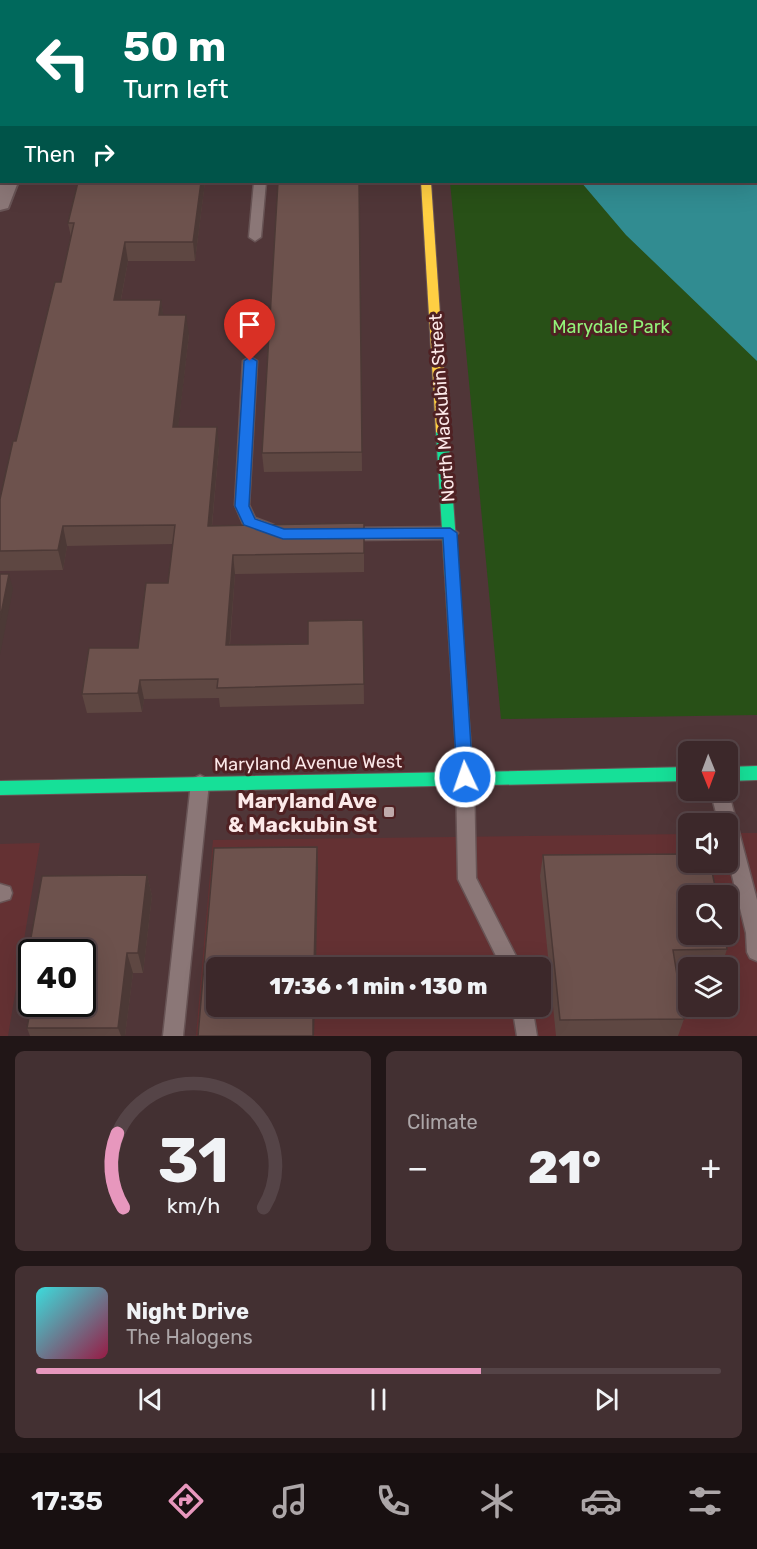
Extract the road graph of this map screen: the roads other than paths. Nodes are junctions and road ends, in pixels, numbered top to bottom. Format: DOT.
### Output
graph roads {
  1 [pos="7,183"];
  2 [pos="260,183"];
  3 [pos="426,183"];
  4 [pos="0,203"];
  5 [pos="255,237"];
  6 [pos="250,361"];
  7 [pos="450,533"];
  8 [pos="295,534"];
  9 [pos="330,534"];
  10 [pos="757,773"];
  11 [pos="678,774"];
  12 [pos="738,774"];
  13 [pos="465,777"];
  14 [pos="200,783"];
  15 [pos="0,788"];
  16 [pos="722,801"];
  17 [pos="757,952"];
  18 [pos="506,957"];
  19 [pos="524,1017"];
  20 [pos="173,1036"];
  21 [pos="527,1036"];
  1 -- 4 [label="street"];
  2 -- 5 [label="lane"];
  3 -- 7 [label="street, North Mackubin Street"];
  6 -- 8 [label="lane"];
  7 -- 9 [label="lane"];
  7 -- 13 [label="street, North Mackubin Street"];
  10 -- 12 [label="street"];
  11 -- 13 [label="street, Maryland Avenue West"];
  13 -- 14 [label="street, Maryland Avenue West"];
  13 -- 18 [label="lane"];
  14 -- 15 [label="street, Maryland Avenue West"];
  14 -- 20 [label="lane"];
  16 -- 17 [label="lane"];
  19 -- 21 [label="lane"];
}
